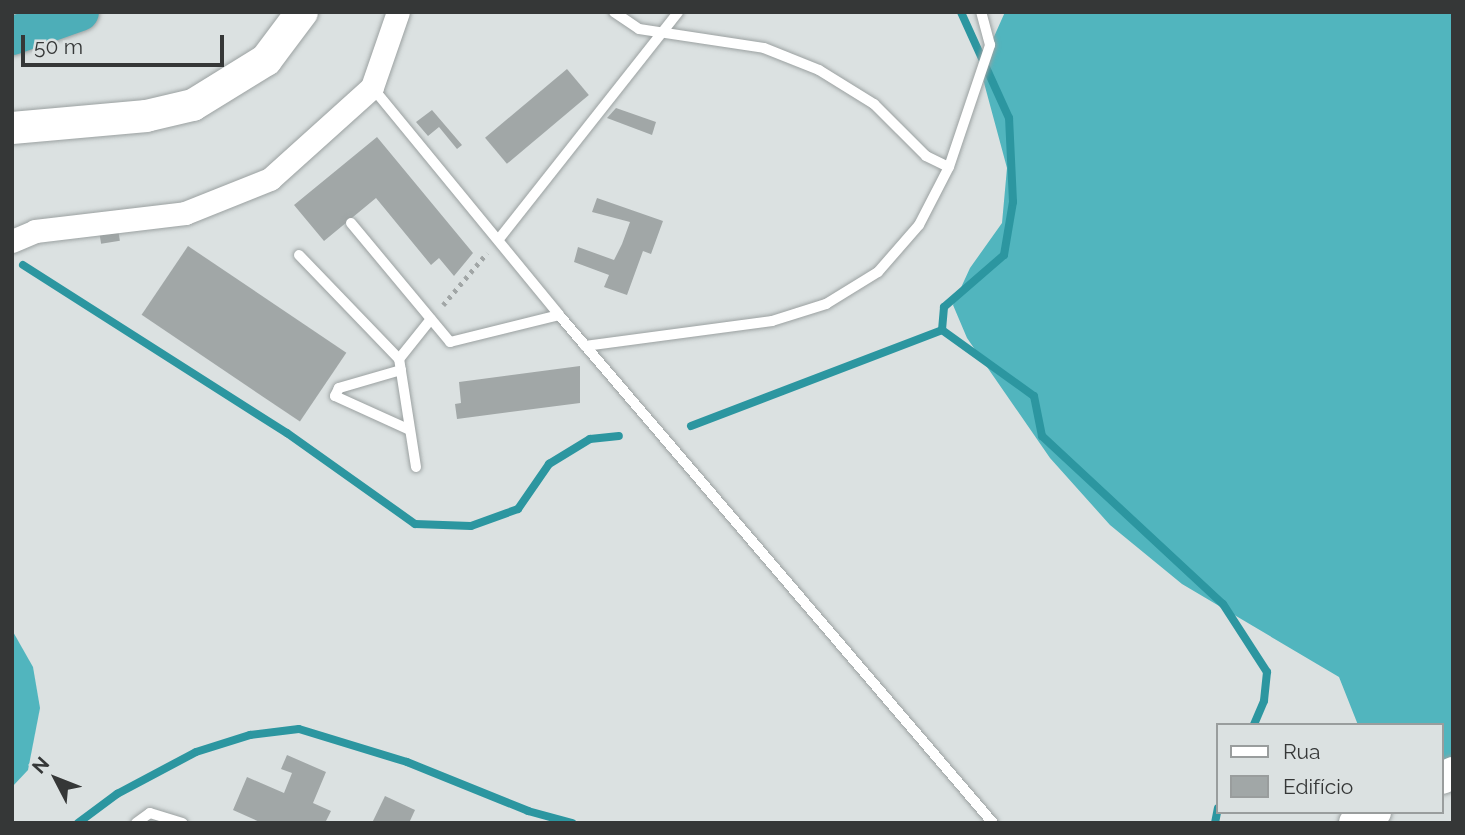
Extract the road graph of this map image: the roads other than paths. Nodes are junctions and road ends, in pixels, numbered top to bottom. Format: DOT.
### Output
graph roads {
  1 [pos="80,12"];
  2 [pos="302,12"];
  3 [pos="398,12"];
  4 [pos="614,12"];
  5 [pos="678,12"];
  6 [pos="981,12"];
  7 [pos="661,33"];
  8 [pos="12,36"];
  9 [pos="372,87"];
  10 [pos="12,128"];
  11 [pos="949,167"];
  12 [pos="351,223"];
  13 [pos="499,239"];
  14 [pos="12,241"];
  15 [pos="299,255"];
  16 [pos="559,315"];
  17 [pos="431,319"];
  18 [pos="585,346"];
  19 [pos="400,365"];
  20 [pos="410,430"];
  21 [pos="416,467"];
  22 [pos="1372,814"];
  23 [pos="136,823"];
  24 [pos="182,823"];
  25 [pos="993,823"];
  26 [pos="1355,823"];
  1 -- 8 [label="highway"];
  2 -- 10 [label="main road"];
  3 -- 9 [label="street"];
  4 -- 7 [label="lane"];
  5 -- 7 [label="lane"];
  6 -- 11 [label="lane"];
  7 -- 11 [label="lane"];
  7 -- 13 [label="lane"];
  9 -- 13 [label="lane"];
  9 -- 14 [label="street"];
  11 -- 18 [label="lane"];
  12 -- 17 [label="lane"];
  13 -- 16 [label="lane"];
  15 -- 19 [label="lane"];
  16 -- 17 [label="lane"];
  16 -- 18 [label="lane"];
  17 -- 19 [label="lane"];
  18 -- 25 [label="lane"];
  19 -- 20 [label="lane"];
  19 -- 20 [label="lane"];
  20 -- 21 [label="lane"];
  22 -- 26 [label="main road"];
  23 -- 24 [label="lane"];
}
